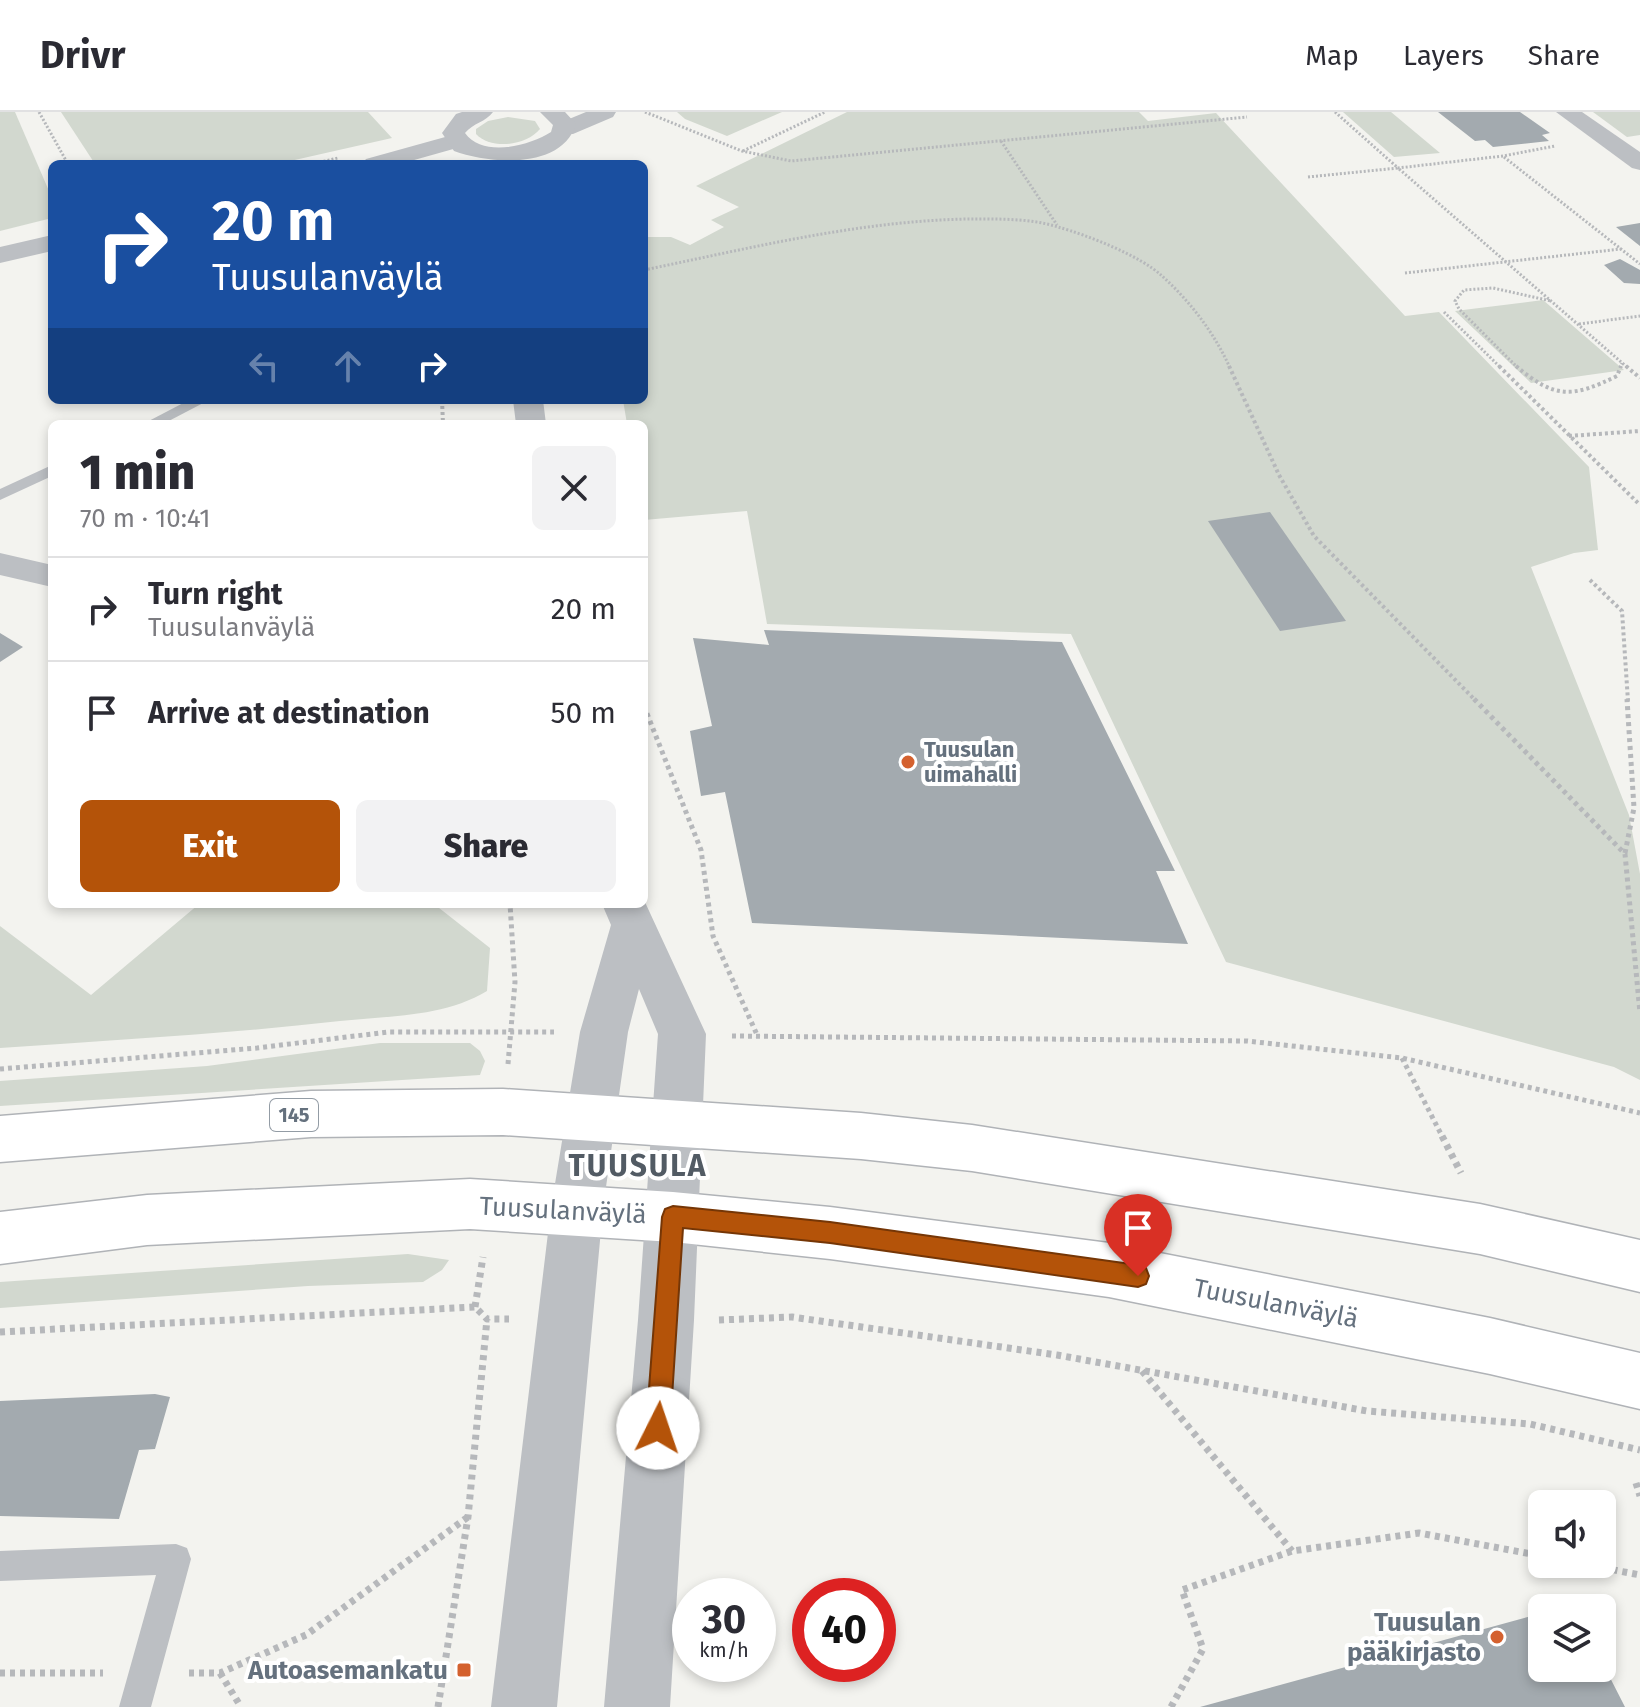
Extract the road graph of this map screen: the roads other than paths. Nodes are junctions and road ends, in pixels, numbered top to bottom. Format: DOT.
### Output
graph roads {
  1 [pos="479,112"];
  2 [pos="605,112"];
  3 [pos="1567,112"];
  4 [pos="558,120"];
  5 [pos="456,141"];
  6 [pos="536,156"];
  7 [pos="486,158"];
  8 [pos="388,160"];
  9 [pos="1640,163"];
  10 [pos="48,244"];
  11 [pos="0,255"];
  12 [pos="193,404"];
  13 [pos="159,420"];
  14 [pos="48,472"];
  15 [pos="0,495"];
  16 [pos="0,564"];
  17 [pos="48,575"];
  18 [pos="628,915"];
  19 [pos="590,1118"];
  20 [pos="677,1122"];
  21 [pos="0,1139"];
  22 [pos="577,1208"];
  23 [pos="673,1217"];
  24 [pos="0,1238"];
  25 [pos="1640,1266"];
  26 [pos="1640,1381"];
  27 [pos="0,1566"];
  28 [pos="135,1707"];
  29 [pos="524,1707"];
  30 [pos="637,1707"];
  1 -- 5 [label="street"];
  2 -- 4 [label="street"];
  3 -- 9 [label="street"];
  4 -- 6 [label="street"];
  5 -- 7 [label="street"];
  5 -- 8 [label="street"];
  6 -- 7 [label="street"];
  10 -- 11 [label="street"];
  12 -- 13 [label="lane"];
  14 -- 15 [label="lane"];
  16 -- 17 [label="street"];
  18 -- 19 [label="street"];
  18 -- 20 [label="street"];
  19 -- 20 [label="main road, 145"];
  19 -- 21 [label="main road, 145"];
  19 -- 22 [label="street"];
  20 -- 23 [label="street"];
  20 -- 25 [label="main road, 145"];
  22 -- 23 [label="main road, Tuusulanväylä"];
  22 -- 24 [label="main road, Tuusulanväylä"];
  22 -- 29 [label="street"];
  23 -- 26 [label="main road, Tuusulanväylä"];
  23 -- 30 [label="street"];
  27 -- 28 [label="lane"];
}
